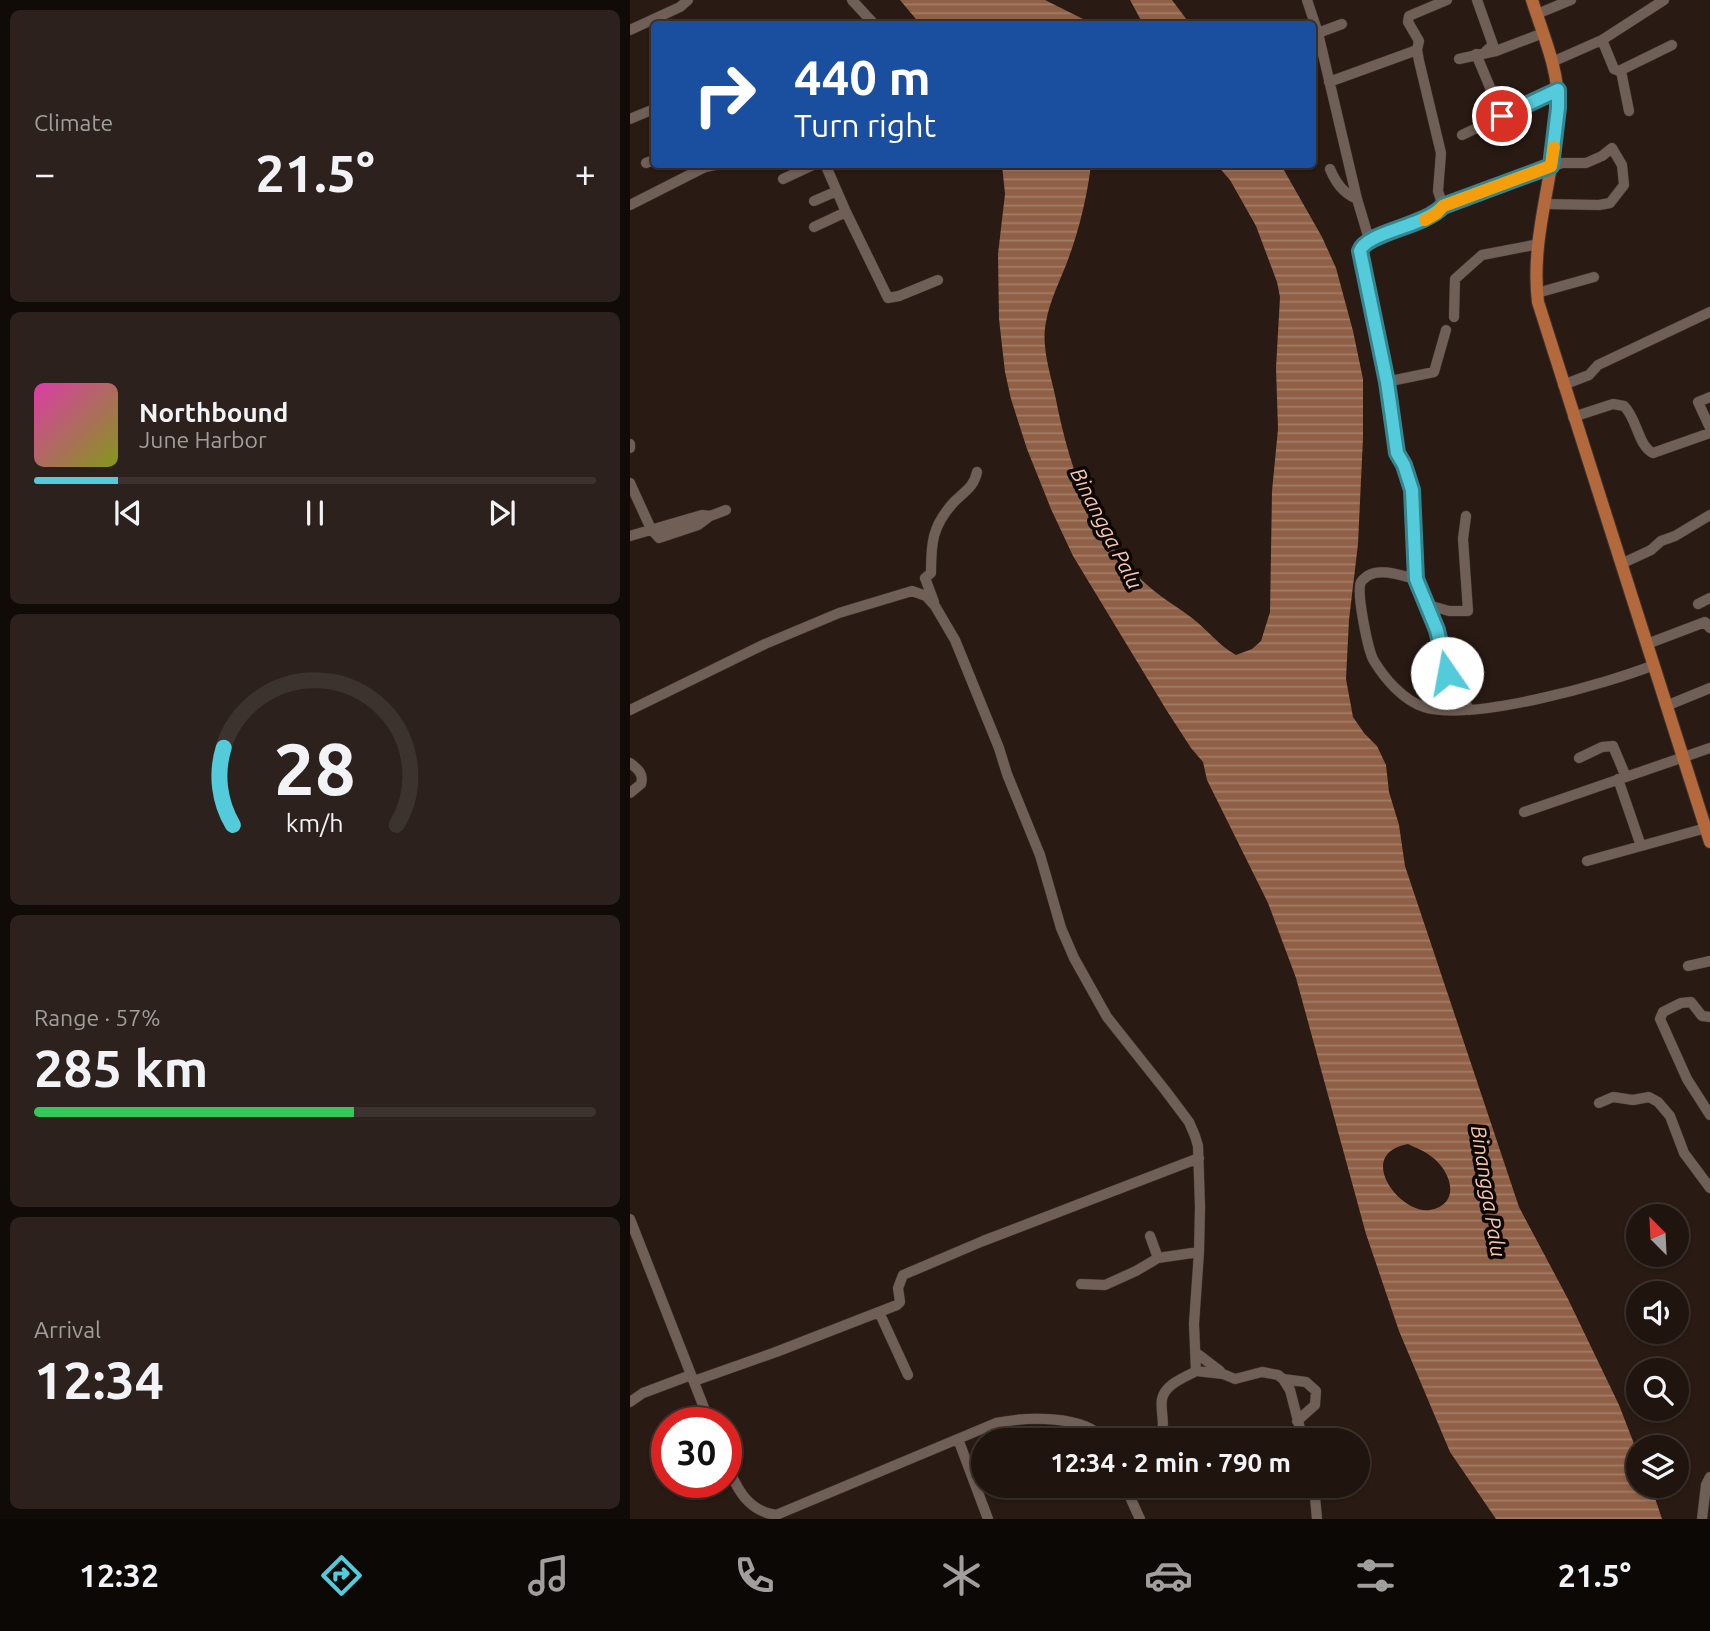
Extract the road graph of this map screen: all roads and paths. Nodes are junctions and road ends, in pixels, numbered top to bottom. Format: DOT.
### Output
graph roads {
  1 [pos="688,0"];
  2 [pos="852,0"];
  3 [pos="1307,0"];
  4 [pos="1447,0"];
  5 [pos="1477,0"];
  6 [pos="1532,0"];
  7 [pos="1572,0"];
  8 [pos="1664,0"];
  9 [pos="1536,14"];
  10 [pos="871,21"];
  11 [pos="1314,21"];
  12 [pos="1342,24"];
  13 [pos="1316,27"];
  14 [pos="630,30"];
  15 [pos="1318,33"];
  16 [pos="1543,33"];
  17 [pos="1602,40"];
  18 [pos="1672,45"];
  19 [pos="1417,50"];
  20 [pos="1481,53"];
  21 [pos="1459,59"];
  22 [pos="1552,62"];
  23 [pos="1621,71"];
  24 [pos="1329,82"];
  25 [pos="1558,90"];
  26 [pos="651,109"];
  27 [pos="1629,111"];
  28 [pos="1502,116"];
  29 [pos="630,119"];
  30 [pos="1462,135"];
  31 [pos="1551,166"];
  32 [pos="700,168"];
  33 [pos="807,168"];
  34 [pos="827,168"];
  35 [pos="1330,169"];
  36 [pos="783,179"];
  37 [pos="836,191"];
  38 [pos="1357,200"];
  39 [pos="814,201"];
  40 [pos="1545,204"];
  41 [pos="630,205"];
  42 [pos="1443,206"];
  43 [pos="846,212"];
  44 [pos="814,227"];
  45 [pos="1369,239"];
  46 [pos="1539,244"];
  47 [pos="1594,277"];
  48 [pos="938,280"];
  49 [pos="1537,293"];
  50 [pos="1710,312"];
  51 [pos="1454,317"];
  52 [pos="1446,330"];
  53 [pos="1387,382"];
  54 [pos="1563,385"];
  55 [pos="1710,397"];
  56 [pos="1573,417"];
  57 [pos="1710,430"];
  58 [pos="977,472"];
  59 [pos="630,483"];
  60 [pos="726,510"];
  61 [pos="1710,515"];
  62 [pos="1466,516"];
  63 [pos="651,529"];
  64 [pos="630,536"];
  65 [pos="1621,564"];
  66 [pos="1416,579"];
  67 [pos="1710,598"];
  68 [pos="1698,604"];
  69 [pos="1428,605"];
  70 [pos="935,606"];
  71 [pos="1710,628"];
  72 [pos="1647,644"];
  73 [pos="1654,665"];
  74 [pos="1710,688"];
  75 [pos="1666,706"];
  76 [pos="630,710"];
  77 [pos="1471,710"];
  78 [pos="1710,748"];
  79 [pos="1682,757"];
  80 [pos="1579,758"];
  81 [pos="630,763"];
  82 [pos="1622,778"];
  83 [pos="630,793"];
  84 [pos="1704,805"];
  85 [pos="1524,812"];
  86 [pos="1706,828"];
  87 [pos="1710,842"];
  88 [pos="1641,846"];
  89 [pos="1587,861"];
  90 [pos="1710,961"];
  91 [pos="1688,966"];
  92 [pos="1710,1017"];
  93 [pos="1599,1102"];
  94 [pos="1710,1115"];
  95 [pos="1199,1158"];
  96 [pos="1710,1188"];
  97 [pos="630,1219"];
  98 [pos="1150,1236"];
  99 [pos="1199,1252"];
  100 [pos="1158,1258"];
  101 [pos="1081,1284"];
  102 [pos="879,1312"];
  103 [pos="1195,1352"];
  104 [pos="1196,1371"];
  105 [pos="1223,1374"];
  106 [pos="908,1375"];
  107 [pos="692,1378"];
  108 [pos="1283,1379"];
  109 [pos="630,1402"];
  110 [pos="704,1407"];
  111 [pos="1297,1421"];
  112 [pos="984,1428"];
  113 [pos="1090,1428"];
  114 [pos="1163,1428"];
  115 [pos="1299,1428"];
  116 [pos="971,1434"];
  117 [pos="958,1439"];
  118 [pos="1710,1477"];
  119 [pos="742,1493"];
  120 [pos="1130,1498"];
  121 [pos="1315,1498"];
  122 [pos="761,1516"];
  123 [pos="988,1519"];
  124 [pos="1140,1519"];
  125 [pos="1317,1519"];
  126 [pos="1702,1519"];
  1 -- 14 [label="street"];
  2 -- 10 [label="street"];
  3 -- 11 [label="street"];
  4 -- 19 [label="street"];
  5 -- 20 [label="street"];
  6 -- 9 [label="main road"];
  7 -- 9 [label="street"];
  8 -- 17 [label="street"];
  9 -- 16 [label="main road"];
  12 -- 15 [label="street"];
  13 -- 15 [label="street"];
  15 -- 24 [label="street"];
  16 -- 20 [label="street"];
  16 -- 22 [label="main road"];
  17 -- 22 [label="street"];
  17 -- 23 [label="street"];
  18 -- 23 [label="street"];
  19 -- 24 [label="street"];
  19 -- 42 [label="street"];
  20 -- 21 [label="street"];
  20 -- 28 [label="street"];
  22 -- 25 [label="main road"];
  23 -- 27 [label="street"];
  24 -- 38 [label="street"];
  25 -- 28 [label="street"];
  25 -- 31 [label="main road"];
  26 -- 29 [label="street"];
  28 -- 30 [label="street"];
  31 -- 40 [label="main road"];
  31 -- 40 [label="street"];
  31 -- 42 [label="street"];
  32 -- 41 [label="street"];
  33 -- 36 [label="street"];
  34 -- 37 [label="street"];
  35 -- 38 [label="street"];
  37 -- 39 [label="street"];
  37 -- 43 [label="street"];
  38 -- 45 [label="street"];
  40 -- 46 [label="main road"];
  42 -- 45 [label="street"];
  43 -- 44 [label="street"];
  43 -- 48 [label="street"];
  45 -- 53 [label="street"];
  46 -- 49 [label="main road"];
  46 -- 51 [label="street"];
  47 -- 49 [label="street"];
  49 -- 54 [label="main road"];
  50 -- 54 [label="street"];
  52 -- 53 [label="street"];
  53 -- 66 [label="street"];
  54 -- 56 [label="main road"];
  55 -- 57 [label="street"];
  56 -- 57 [label="street"];
  56 -- 65 [label="main road"];
  58 -- 70 [label="street"];
  59 -- 63 [label="street"];
  60 -- 63 [label="street"];
  61 -- 65 [label="street"];
  62 -- 69 [label="street"];
  63 -- 64 [label="street"];
  65 -- 72 [label="main road"];
  66 -- 69 [label="street"];
  66 -- 77 [label="street"];
  67 -- 68 [label="street"];
  69 -- 77 [label="street"];
  70 -- 76 [label="street"];
  70 -- 95 [label="street"];
  71 -- 72 [label="street"];
  72 -- 73 [label="main road"];
  73 -- 75 [label="main road"];
  73 -- 77 [label="street"];
  74 -- 75 [label="street"];
  75 -- 79 [label="main road"];
  78 -- 79 [label="street"];
  79 -- 82 [label="street"];
  79 -- 84 [label="main road"];
  80 -- 82 [label="street"];
  81 -- 83 [label="street"];
  82 -- 85 [label="street"];
  82 -- 88 [label="street"];
  84 -- 86 [label="main road"];
  86 -- 87 [label="main road"];
  86 -- 88 [label="street"];
  88 -- 89 [label="street"];
  90 -- 91 [label="street"];
  92 -- 94 [label="street"];
  93 -- 96 [label="street"];
  95 -- 99 [label="street"];
  95 -- 102 [label="street"];
  97 -- 107 [label="street"];
  98 -- 100 [label="street"];
  99 -- 100 [label="street"];
  99 -- 103 [label="street"];
  100 -- 101 [label="street"];
  102 -- 106 [label="street"];
  102 -- 107 [label="street"];
  103 -- 104 [label="street"];
  103 -- 105 [label="street"];
  104 -- 105 [label="street"];
  104 -- 114 [label="street"];
  105 -- 108 [label="street"];
  107 -- 109 [label="street"];
  107 -- 110 [label="street"];
  108 -- 111 [label="street"];
  108 -- 111 [label="street"];
  111 -- 115 [label="street"];
  112 -- 113 [label="street"];
  116 -- 117 [label="street"];
  117 -- 122 [label="street"];
  117 -- 123 [label="street"];
  118 -- 126 [label="street"];
  119 -- 122 [label="street"];
  120 -- 124 [label="street"];
  121 -- 125 [label="street"];
}
